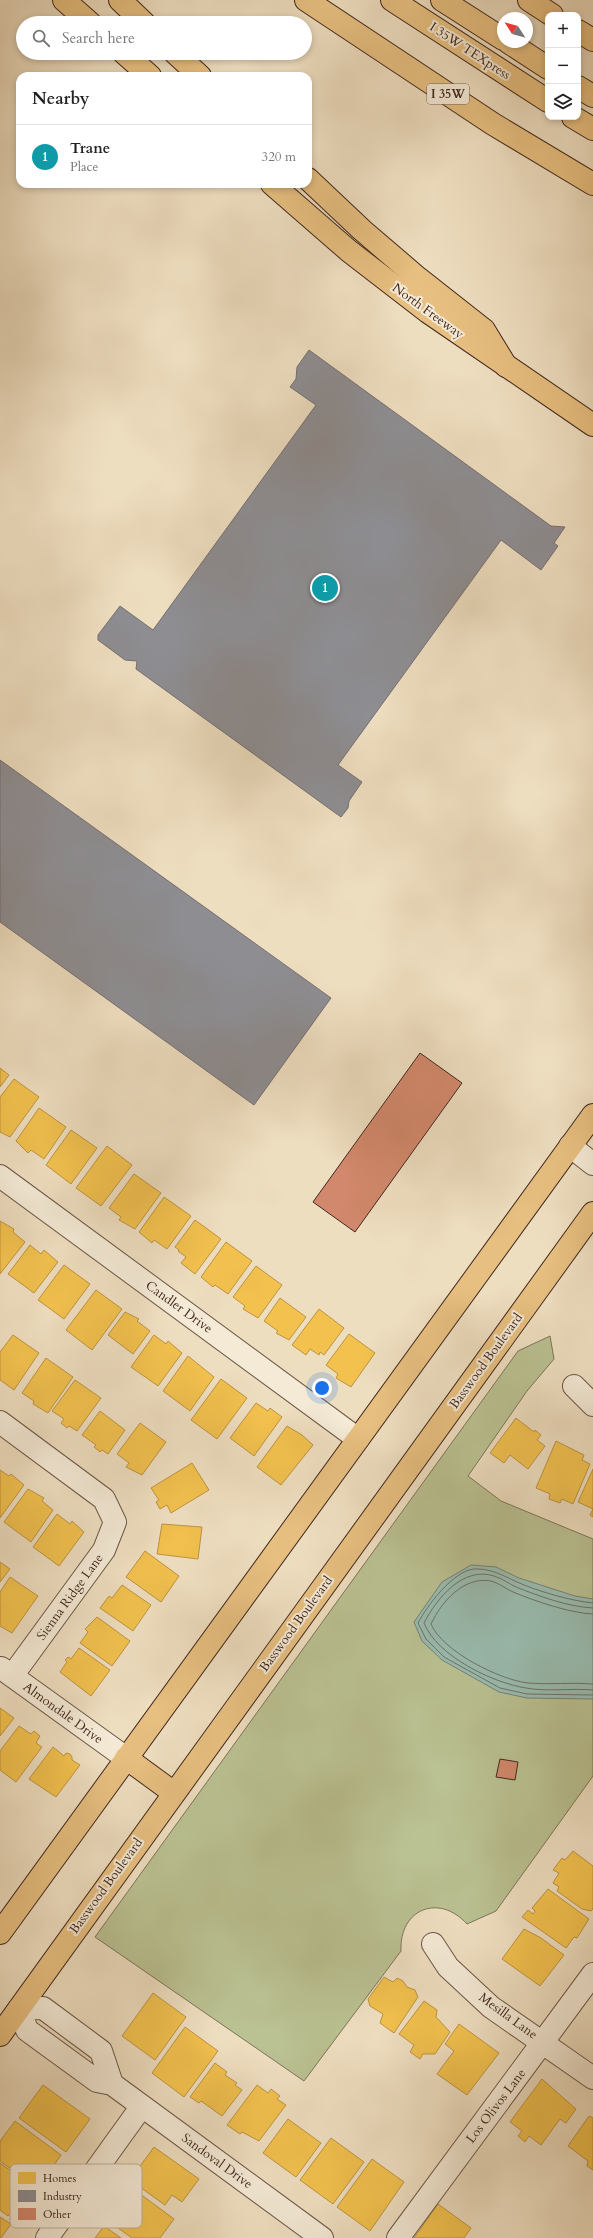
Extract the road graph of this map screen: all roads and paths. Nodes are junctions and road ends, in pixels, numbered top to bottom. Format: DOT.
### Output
graph roads {
  1 [pos="64,0"];
  2 [pos="120,0"];
  3 [pos="306,0"];
  4 [pos="392,0"];
  5 [pos="442,0"];
  6 [pos="529,0"];
  7 [pos="547,12"];
  8 [pos="82,16"];
  9 [pos="137,16"];
  10 [pos="581,33"];
  11 [pos="497,35"];
  12 [pos="593,40"];
  13 [pos="517,48"];
  14 [pos="132,60"];
  15 [pos="183,60"];
  16 [pos="545,66"];
  17 [pos="145,72"];
  18 [pos="196,72"];
  19 [pos="581,88"];
  20 [pos="593,96"];
  21 [pos="545,99"];
  22 [pos="578,120"];
  23 [pos="593,129"];
  24 [pos="312,183"];
  25 [pos="593,184"];
  26 [pos="277,188"];
  27 [pos="506,366"];
  28 [pos="593,425"];
  29 [pos="593,1115"];
  30 [pos="570,1146"];
  31 [pos="593,1164"];
  32 [pos="0,1176"];
  33 [pos="593,1213"];
  34 [pos="574,1386"];
  35 [pos="593,1405"];
  36 [pos="0,1422"];
  37 [pos="358,1439"];
  38 [pos="6,1672"];
  39 [pos="126,1758"];
  40 [pos="174,1793"];
  41 [pos="0,1933"];
  42 [pos="433,1944"];
  43 [pos="593,1974"];
  44 [pos="19,2009"];
  45 [pos="0,2035"];
  46 [pos="89,2042"];
  47 [pos="544,2042"];
  48 [pos="73,2064"];
  49 [pos="593,2078"];
  50 [pos="112,2084"];
  51 [pos="142,2106"];
  52 [pos="100,2164"];
  53 [pos="54,2228"];
  54 [pos="47,2238"];
  55 [pos="322,2238"];
  56 [pos="398,2238"];
  1 -- 8 [label="main road"];
  2 -- 9 [label="main road"];
  3 -- 25 [label="main road, I 35W"];
  4 -- 21 [label="main road, I 35W TEXpress"];
  5 -- 11 [label="main road, I 35W TEXpress"];
  6 -- 7 [label="main road"];
  10 -- 12 [label="main road"];
  13 -- 16 [label="main road"];
  14 -- 17 [label="main road"];
  15 -- 18 [label="main road"];
  19 -- 20 [label="main road"];
  22 -- 23 [label="main road"];
  24 -- 27 [label="main road"];
  26 -- 27 [label="main road, North Freeway"];
  27 -- 28 [label="main road, North Freeway"];
  29 -- 30 [label="main road"];
  30 -- 31 [label="street"];
  30 -- 37 [label="main road"];
  32 -- 37 [label="street, Candler Drive"];
  33 -- 40 [label="main road, Basswood Boulevard"];
  34 -- 35 [label="street"];
  36 -- 38 [label="street, Sienna Ridge Lane"];
  37 -- 39 [label="main road"];
  38 -- 39 [label="street, Almondale Drive"];
  39 -- 40 [label="main road"];
  39 -- 41 [label="main road"];
  40 -- 44 [label="main road, Basswood Boulevard"];
  42 -- 47 [label="street, Mesilla Lane"];
  43 -- 47 [label="street, Los Olivos Lane"];
  44 -- 45 [label="main road, Basswood Boulevard"];
  44 -- 46 [label="street"];
  44 -- 48 [label="street, Sandoval Drive"];
  46 -- 48 [label="street"];
  46 -- 50 [label="street"];
  47 -- 49 [label="street, Mesilla Lane"];
  47 -- 56 [label="street, Los Olivos Lane"];
  48 -- 50 [label="street, Sandoval Drive"];
  50 -- 51 [label="street, Sandoval Drive"];
  51 -- 52 [label="street"];
  51 -- 55 [label="street, Sandoval Drive"];
  53 -- 54 [label="street"];
}
